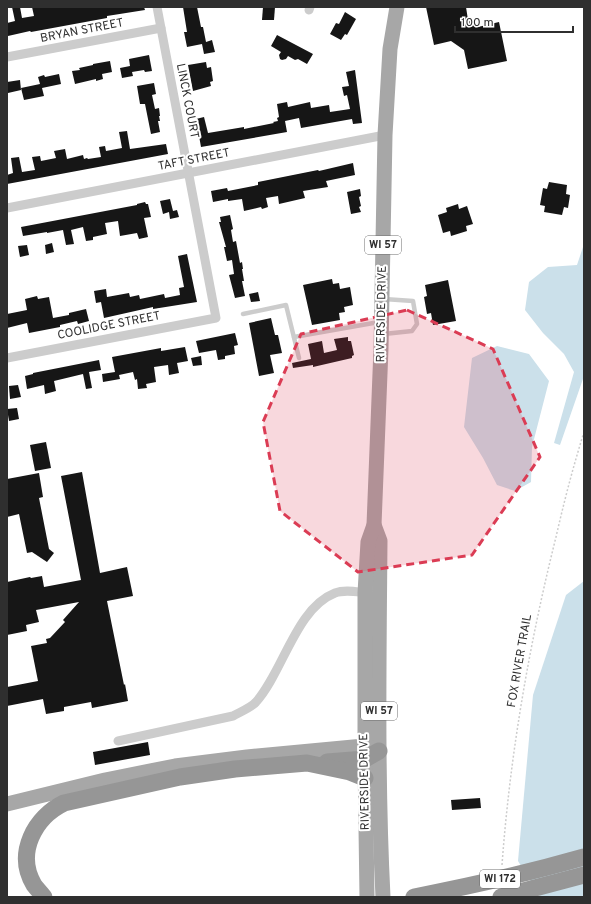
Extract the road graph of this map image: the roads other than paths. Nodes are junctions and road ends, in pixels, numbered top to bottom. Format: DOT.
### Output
graph roads {
  1 [pos="157,7"];
  2 [pos="397,7"];
  3 [pos="161,28"];
  4 [pos="7,58"];
  5 [pos="385,135"];
  6 [pos="189,173"];
  7 [pos="7,208"];
  8 [pos="382,299"];
  9 [pos="243,314"];
  10 [pos="216,318"];
  11 [pos="382,328"];
  12 [pos="294,337"];
  13 [pos="7,358"];
  14 [pos="298,358"];
  15 [pos="372,594"];
  16 [pos="118,741"];
  17 [pos="370,752"];
  18 [pos="307,763"];
  19 [pos="365,778"];
  20 [pos="7,804"];
  21 [pos="584,856"];
  22 [pos="584,875"];
  23 [pos="44,897"];
  24 [pos="368,897"];
  25 [pos="383,897"];
  26 [pos="414,897"];
  27 [pos="501,897"];
  1 -- 3 [label="street, LINCK COURT"];
  2 -- 5 [label="main road, RIVERSIDE DRIVE / WI 57"];
  3 -- 4 [label="street, BRYAN STREET"];
  3 -- 6 [label="street, LINCK COURT"];
  5 -- 6 [label="street, TAFT STREET"];
  5 -- 8 [label="main road, RIVERSIDE DRIVE / WI 57"];
  6 -- 7 [label="street, TAFT STREET"];
  6 -- 10 [label="street, LINCK COURT"];
  8 -- 11 [label="main road, RIVERSIDE DRIVE / WI 57"];
  8 -- 11 [label="lane"];
  9 -- 12 [label="lane"];
  10 -- 13 [label="street, COOLIDGE STREET"];
  11 -- 12 [label="lane"];
  11 -- 15 [label="main road, RIVERSIDE DRIVE / WI 57"];
  12 -- 14 [label="lane"];
  15 -- 16 [label="street"];
  15 -- 17 [label="main road, RIVERSIDE DRIVE / WI 57"];
  17 -- 18 [label="highway"];
  17 -- 19 [label="main road, RIVERSIDE DRIVE / WI 57"];
  17 -- 20 [label="main road"];
  17 -- 25 [label="main road, RIVERSIDE DRIVE / WI 57"];
  18 -- 19 [label="highway"];
  18 -- 23 [label="highway"];
  19 -- 24 [label="main road, RIVERSIDE DRIVE / WI 57"];
  21 -- 26 [label="highway, WI 172, bridge"];
  22 -- 27 [label="highway, WI 172"];
}
